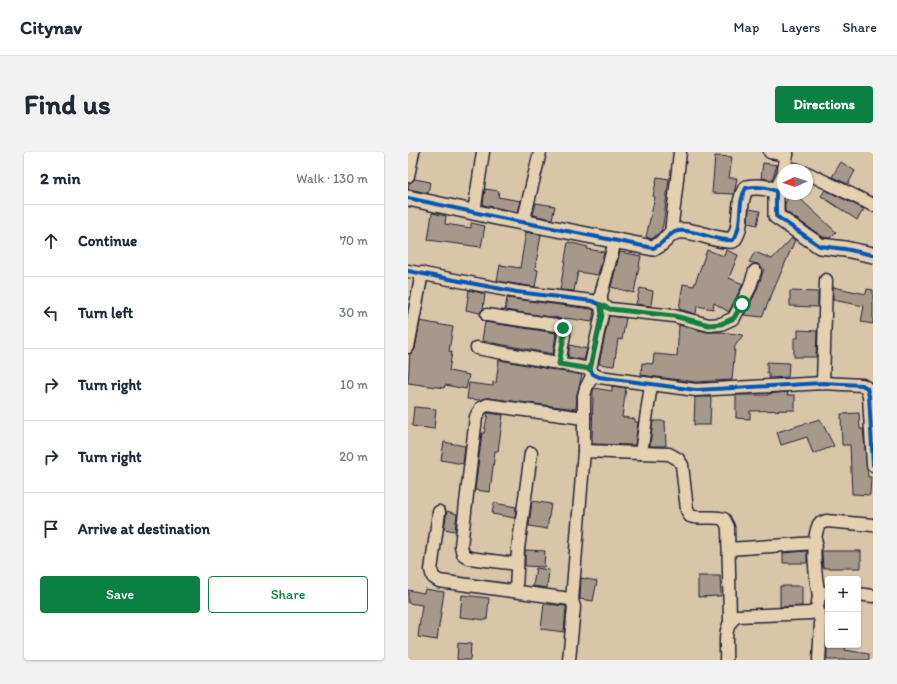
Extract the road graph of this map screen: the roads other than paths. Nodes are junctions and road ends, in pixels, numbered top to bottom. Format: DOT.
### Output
graph roads {
  1 [pos="413,152"];
  2 [pos="484,152"];
  3 [pos="540,152"];
  4 [pos="680,152"];
  5 [pos="770,152"];
  6 [pos="786,164"];
  7 [pos="408,176"];
  8 [pos="813,176"];
  9 [pos="776,191"];
  10 [pos="408,198"];
  11 [pos="873,205"];
  12 [pos="474,212"];
  13 [pos="523,222"];
  14 [pos="671,233"];
  15 [pos="615,241"];
  16 [pos="873,255"];
  17 [pos="408,271"];
  18 [pos="755,272"];
  19 [pos="422,273"];
  20 [pos="826,280"];
  21 [pos="601,305"];
  22 [pos="487,315"];
  23 [pos="408,347"];
  24 [pos="477,348"];
  25 [pos="559,364"];
  26 [pos="592,371"];
  27 [pos="823,383"];
  28 [pos="651,385"];
  29 [pos="584,418"];
  30 [pos="584,451"];
  31 [pos="531,453"];
  32 [pos="641,453"];
  33 [pos="873,465"];
  34 [pos="439,512"];
  35 [pos="873,525"];
  36 [pos="816,543"];
  37 [pos="729,549"];
  38 [pos="517,564"];
  39 [pos="516,590"];
  40 [pos="861,594"];
  41 [pos="873,596"];
  42 [pos="821,599"];
  43 [pos="572,600"];
  44 [pos="730,620"];
  45 [pos="570,660"];
  46 [pos="726,660"];
  47 [pos="819,660"];
  1 -- 7 [label="street"];
  2 -- 12 [label="street"];
  3 -- 13 [label="street"];
  4 -- 14 [label="street"];
  5 -- 6 [label="street"];
  8 -- 11 [label="street"];
  9 -- 14 [label="street"];
  9 -- 16 [label="street"];
  10 -- 12 [label="street"];
  12 -- 13 [label="street"];
  13 -- 15 [label="street"];
  14 -- 15 [label="street"];
  15 -- 21 [label="street"];
  17 -- 19 [label="street"];
  18 -- 21 [label="street"];
  19 -- 21 [label="street"];
  19 -- 23 [label="street"];
  20 -- 27 [label="street"];
  21 -- 26 [label="street"];
  22 -- 25 [label="street"];
  24 -- 25 [label="street"];
  25 -- 26 [label="street"];
  26 -- 28 [label="street"];
  26 -- 29 [label="street"];
  27 -- 28 [label="street"];
  27 -- 33 [label="street"];
  28 -- 32 [label="street"];
  29 -- 30 [label="street"];
  29 -- 38 [label="street"];
  30 -- 32 [label="street"];
  30 -- 43 [label="street"];
  31 -- 38 [label="street"];
  32 -- 37 [label="street"];
  34 -- 39 [label="street"];
  35 -- 36 [label="street"];
  36 -- 37 [label="street"];
  36 -- 42 [label="street"];
  37 -- 44 [label="street"];
  38 -- 39 [label="street"];
  39 -- 43 [label="street"];
  40 -- 41 [label="street"];
  42 -- 44 [label="street"];
  42 -- 47 [label="street"];
  43 -- 45 [label="street"];
  44 -- 46 [label="street"];
}
